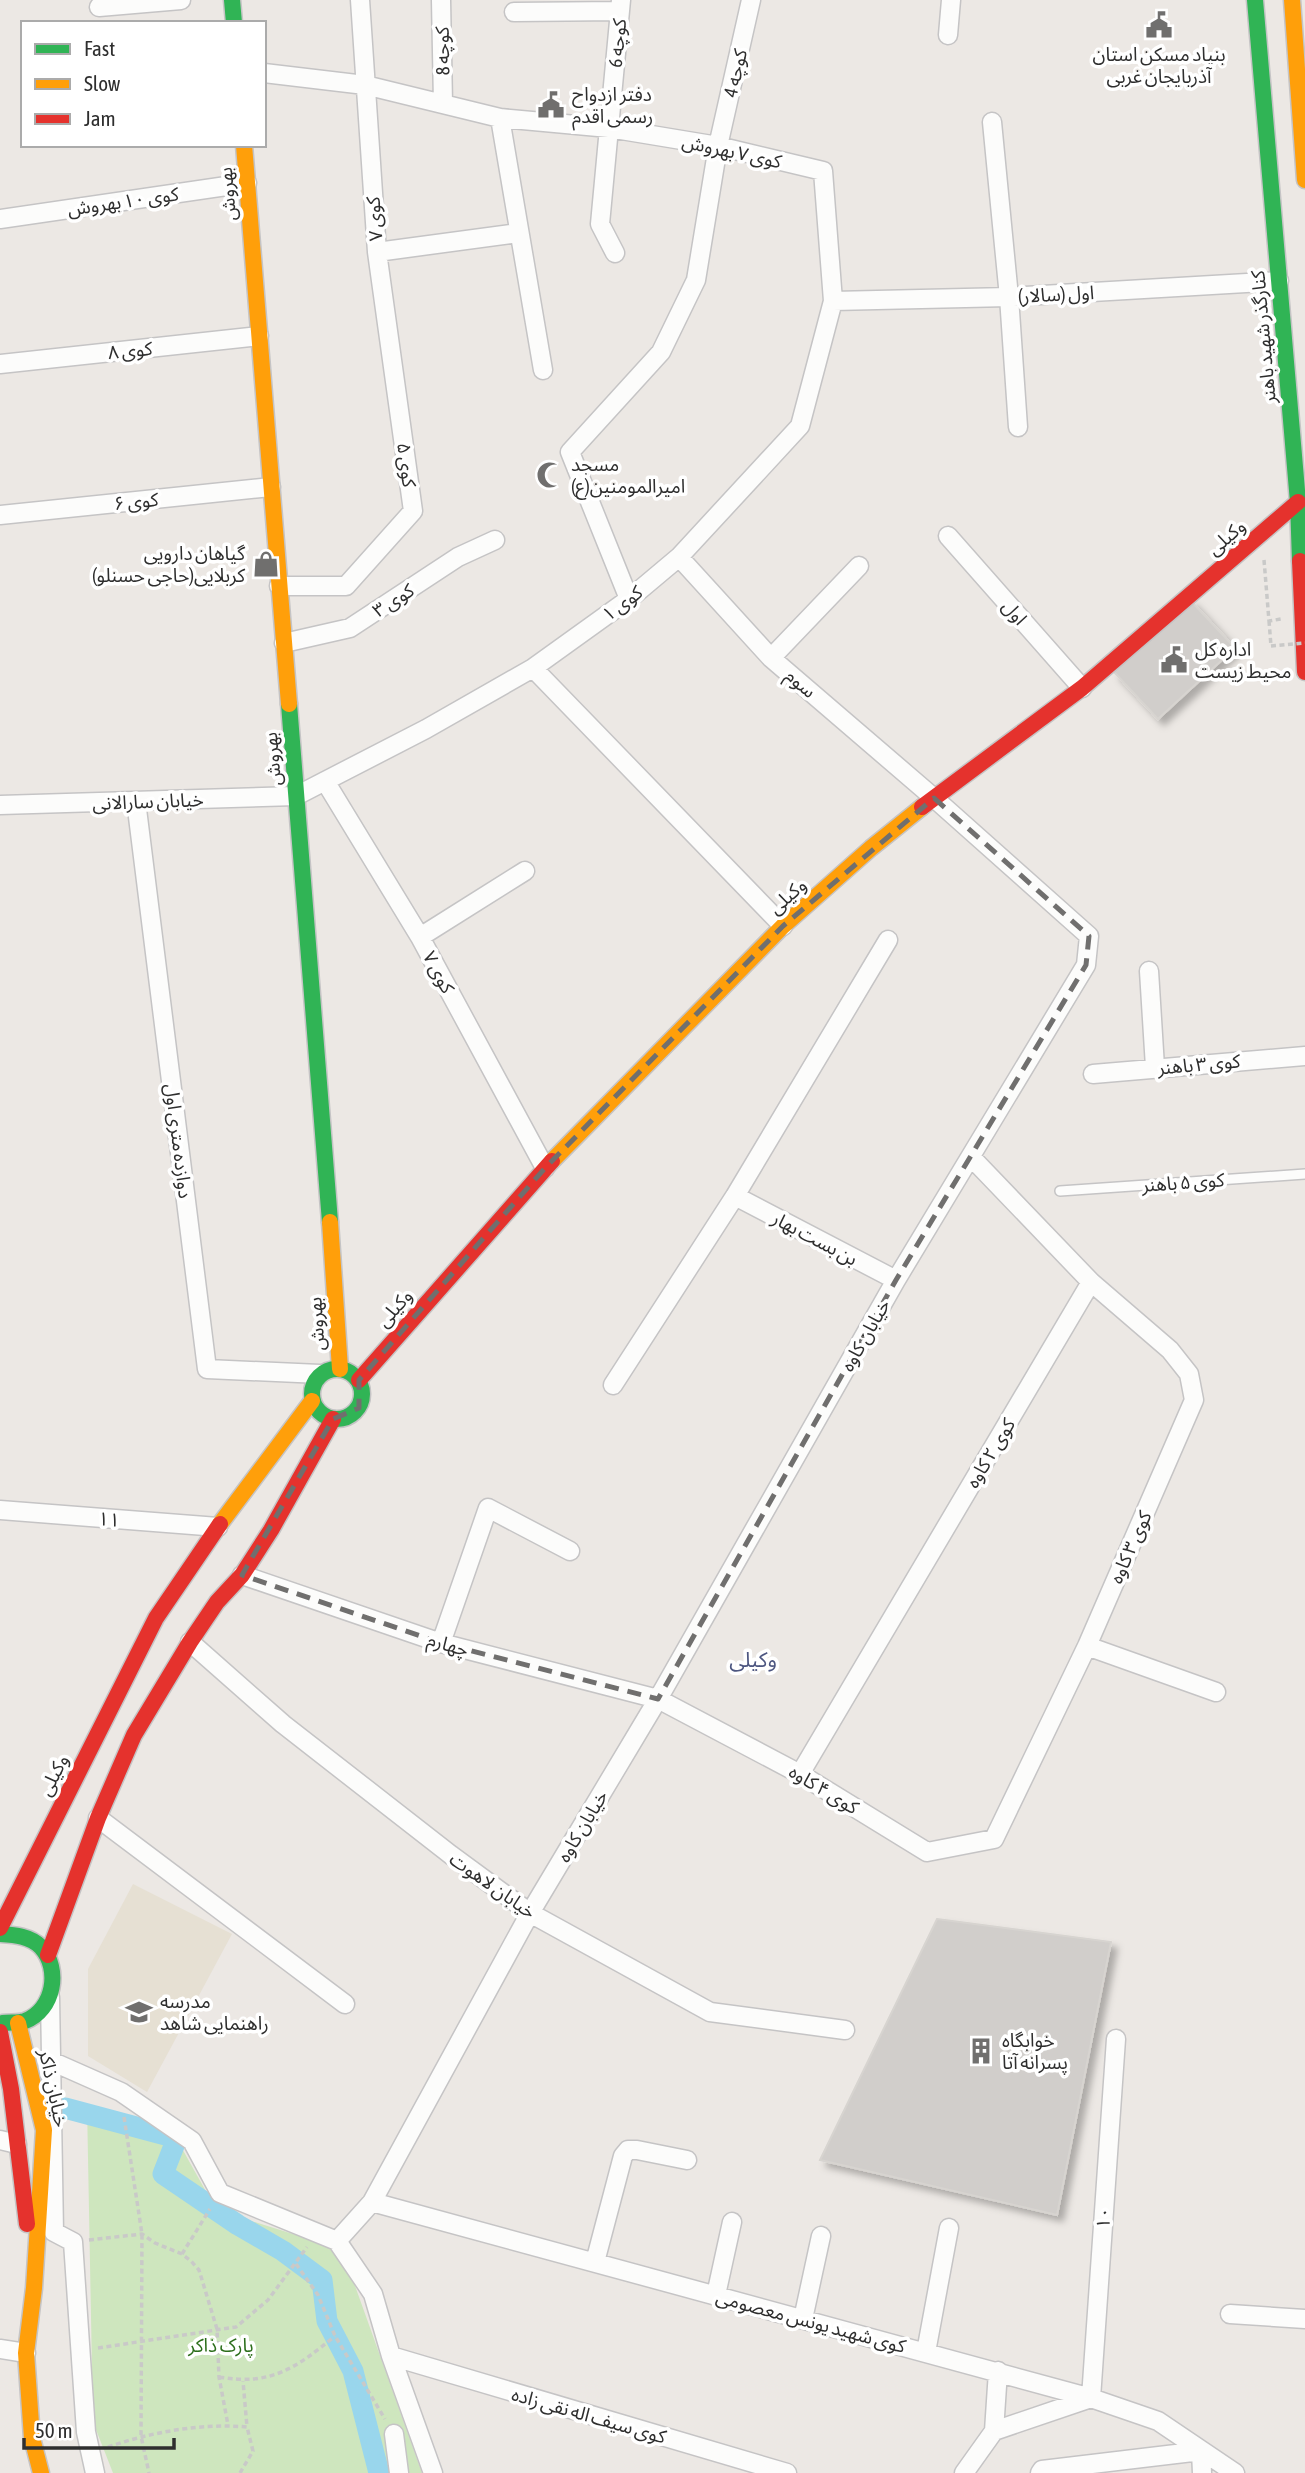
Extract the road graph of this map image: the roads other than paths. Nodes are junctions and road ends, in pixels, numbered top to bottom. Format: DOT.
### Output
graph roads {
  1 [pos="181,0"];
  2 [pos="232,0"];
  3 [pos="360,0"];
  4 [pos="441,0"];
  5 [pos="751,0"];
  6 [pos="951,0"];
  7 [pos="1255,0"];
  8 [pos="1292,0"];
  9 [pos="620,5"];
  10 [pos="99,7"];
  11 [pos="514,12"];
  12 [pos="234,21"];
  13 [pos="948,34"];
  14 [pos="266,73"];
  15 [pos="365,85"];
  16 [pos="443,103"];
  17 [pos="500,118"];
  18 [pos="992,122"];
  19 [pos="609,128"];
  20 [pos="718,146"];
  21 [pos="244,147"];
  22 [pos="1305,180"];
  23 [pos="247,183"];
  24 [pos="0,219"];
  25 [pos="519,233"];
  26 [pos="377,252"];
  27 [pos="615,253"];
  28 [pos="1279,281"];
  29 [pos="1010,297"];
  30 [pos="832,301"];
  31 [pos="259,335"];
  32 [pos="0,364"];
  33 [pos="543,370"];
  34 [pos="1018,427"];
  35 [pos="271,487"];
  36 [pos="1298,502"];
  37 [pos="0,515"];
  38 [pos="948,536"];
  39 [pos="495,540"];
  40 [pos="679,557"];
  41 [pos="859,566"];
  42 [pos="279,586"];
  43 [pos="629,599"];
  44 [pos="284,643"];
  45 [pos="771,658"];
  46 [pos="533,668"];
  47 [pos="1305,672"];
  48 [pos="1082,688"];
  49 [pos="325,781"];
  50 [pos="296,796"];
  51 [pos="934,798"];
  52 [pos="136,801"];
  53 [pos="0,805"];
  54 [pos="525,872"];
  55 [pos="783,926"];
  56 [pos="420,937"];
  57 [pos="888,940"];
  58 [pos="1149,971"];
  59 [pos="1305,1056"];
  60 [pos="1155,1067"];
  61 [pos="1093,1074"];
  62 [pos="971,1157"];
  63 [pos="545,1168"];
  64 [pos="1305,1174"];
  65 [pos="1060,1191"];
  66 [pos="735,1196"];
  67 [pos="896,1280"];
  68 [pos="1091,1282"];
  69 [pos="340,1369"];
  70 [pos="320,1374"];
  71 [pos="359,1380"];
  72 [pos="613,1385"];
  73 [pos="312,1401"];
  74 [pos="333,1419"];
  75 [pos="0,1510"];
  76 [pos="218,1527"];
  77 [pos="569,1551"];
  78 [pos="242,1575"];
  79 [pos="190,1642"];
  80 [pos="441,1643"];
  81 [pos="1087,1646"];
  82 [pos="1216,1692"];
  83 [pos="659,1699"];
  84 [pos="800,1774"];
  85 [pos="98,1818"];
  86 [pos="994,1839"];
  87 [pos="530,1913"];
  88 [pos="0,1928"];
  89 [pos="0,1934"];
  90 [pos="48,1955"];
  91 [pos="50,1997"];
  92 [pos="345,2004"];
  93 [pos="0,2023"];
  94 [pos="19,2023"];
  95 [pos="845,2030"];
  96 [pos="0,2032"];
  97 [pos="1116,2039"];
  98 [pos="51,2061"];
  99 [pos="0,2066"];
  100 [pos="11,2089"];
  101 [pos="9,2142"];
  102 [pos="687,2160"];
  103 [pos="372,2202"];
  104 [pos="732,2222"];
  105 [pos="949,2228"];
  106 [pos="821,2236"];
  107 [pos="337,2241"];
  108 [pos="595,2262"];
  109 [pos="34,2288"];
  110 [pos="716,2295"];
  111 [pos="1230,2314"];
  112 [pos="803,2319"];
  113 [pos="1305,2319"];
  114 [pos="0,2350"];
  115 [pos="926,2352"];
  116 [pos="26,2353"];
  117 [pos="391,2356"];
  118 [pos="998,2371"];
  119 [pos="1091,2398"];
  120 [pos="994,2431"];
  121 [pos="394,2434"];
  122 [pos="1201,2451"];
  123 [pos="396,2472"];
  124 [pos="41,2473"];
  125 [pos="95,2473"];
  126 [pos="433,2473"];
  127 [pos="787,2473"];
  128 [pos="964,2473"];
  129 [pos="1040,2473"];
  130 [pos="1202,2473"];
  131 [pos="1235,2473"];
  1 -- 10 [label="street"];
  2 -- 12 [label="main road"];
  3 -- 15 [label="street, کوی ۷"];
  4 -- 16 [label="street, کوچه 8"];
  5 -- 20 [label="street, کوچه 4"];
  6 -- 13 [label="street"];
  7 -- 28 [label="main road, کنارگذر شهید باهنر"];
  8 -- 22 [label="main road"];
  9 -- 11 [label="street"];
  9 -- 19 [label="street, کوچه 6"];
  14 -- 15 [label="street, کوی ۷ بهروش"];
  15 -- 16 [label="street, کوی ۷ بهروش"];
  15 -- 26 [label="street, کوی ۷"];
  16 -- 17 [label="street, کوی ۷ بهروش"];
  17 -- 19 [label="street, کوی ۷ بهروش"];
  17 -- 25 [label="street"];
  18 -- 29 [label="street"];
  19 -- 20 [label="street, کوی ۷ بهروش"];
  19 -- 27 [label="street, کوچه 6"];
  20 -- 30 [label="street, کوی ۷ بهروش"];
  20 -- 43 [label="street, کوچه 4"];
  21 -- 23 [label="main road, بهروش"];
  23 -- 24 [label="street, کوی ۱۰ بهروش"];
  23 -- 31 [label="main road, بهروش"];
  25 -- 26 [label="street, کوی ۷"];
  25 -- 33 [label="street"];
  26 -- 42 [label="street, کوی ۵"];
  28 -- 29 [label="street, اول (سالار)"];
  28 -- 36 [label="main road, کنارگذر شهید باهنر"];
  29 -- 30 [label="street, اول (سالار)"];
  29 -- 34 [label="street"];
  30 -- 40 [label="street, کوی ۱"];
  31 -- 32 [label="street, کوی ۸"];
  31 -- 35 [label="main road, بهروش"];
  35 -- 37 [label="street, کوی ۶"];
  35 -- 42 [label="main road, بهروش"];
  36 -- 47 [label="main road, کنارگذر شهید باهنر"];
  36 -- 48 [label="main road, وکیلی"];
  38 -- 48 [label="street, اول"];
  39 -- 44 [label="street, کوی ۳"];
  40 -- 43 [label="street, کوی ۱"];
  40 -- 45 [label="street, سوم"];
  41 -- 45 [label="street"];
  42 -- 44 [label="main road, بهروش"];
  43 -- 46 [label="street, کوی ۱"];
  44 -- 50 [label="main road, بهروش"];
  45 -- 51 [label="street, سوم"];
  46 -- 49 [label="street, کوی ۱"];
  46 -- 55 [label="street"];
  48 -- 51 [label="main road, وکیلی"];
  49 -- 50 [label="street, کوی ۱"];
  49 -- 56 [label="street, کوی ۷"];
  50 -- 52 [label="street, خیابان سارالانی"];
  50 -- 69 [label="main road, بهروش"];
  51 -- 55 [label="main road, وکیلی"];
  51 -- 62 [label="street, خیابان کاوه"];
  52 -- 53 [label="street, خیابان سارالانی"];
  52 -- 70 [label="street, دوازده متری اول"];
  54 -- 56 [label="street"];
  55 -- 63 [label="main road, وکیلی"];
  56 -- 63 [label="street, کوی ۷"];
  57 -- 66 [label="street"];
  58 -- 60 [label="street"];
  59 -- 60 [label="street, کوی ۳ باهنر"];
  60 -- 61 [label="street, کوی ۳ باهنر"];
  62 -- 67 [label="street, خیابان کاوه"];
  62 -- 68 [label="street"];
  63 -- 71 [label="main road, وکیلی"];
  64 -- 65 [label="lane, کوی ۵ باهنر"];
  66 -- 67 [label="street, بن بست بهار"];
  66 -- 72 [label="street"];
  67 -- 83 [label="street, خیابان کاوه"];
  68 -- 81 [label="street, کوی ۳ کاوه"];
  68 -- 84 [label="street, کوی ۲ کاوه"];
  69 -- 70 [label="main road"];
  69 -- 71 [label="main road"];
  70 -- 73 [label="main road"];
  71 -- 74 [label="main road"];
  73 -- 74 [label="main road"];
  73 -- 76 [label="main road, وکیلی"];
  74 -- 78 [label="main road"];
  75 -- 76 [label="street, ۱۱"];
  76 -- 88 [label="main road, وکیلی"];
  77 -- 80 [label="street"];
  78 -- 79 [label="main road"];
  78 -- 80 [label="street, چهارم"];
  79 -- 85 [label="main road"];
  79 -- 87 [label="street, خیابان لاهوت"];
  80 -- 83 [label="street, چهارم"];
  81 -- 82 [label="street"];
  81 -- 86 [label="street, کوی ۳ کاوه"];
  83 -- 84 [label="street, کوی ۴ کاوه"];
  83 -- 87 [label="street, خیابان کاوه"];
  84 -- 86 [label="street, کوی ۴ کاوه"];
  85 -- 90 [label="main road"];
  85 -- 92 [label="street"];
  87 -- 95 [label="street, خیابان لاهوت"];
  87 -- 103 [label="street, خیابان کاوه"];
  89 -- 90 [label="main road"];
  90 -- 91 [label="main road"];
  91 -- 94 [label="main road"];
  91 -- 98 [label="street"];
  93 -- 94 [label="main road"];
  94 -- 109 [label="main road, خیابان ذاکر"];
  96 -- 100 [label="main road, خیابان ذاکر"];
  97 -- 119 [label="street, ۱۰"];
  98 -- 107 [label="street"];
  98 -- 125 [label="street"];
  99 -- 100 [label="main road"];
  100 -- 101 [label="main road, خیابان ذاکر"];
  101 -- 109 [label="main road, خیابان ذاکر"];
  102 -- 108 [label="street"];
  103 -- 107 [label="street, خیابان کاوه"];
  103 -- 108 [label="street, کوی شهید یونس معصومی"];
  104 -- 110 [label="street"];
  105 -- 115 [label="street"];
  106 -- 112 [label="street"];
  107 -- 117 [label="street"];
  108 -- 110 [label="street, کوی شهید یونس معصومی"];
  109 -- 116 [label="main road, خیابان ذاکر"];
  110 -- 112 [label="street, کوی شهید یونس معصومی"];
  111 -- 113 [label="street"];
  112 -- 115 [label="street, کوی شهید یونس معصومی"];
  114 -- 116 [label="street"];
  115 -- 118 [label="street, کوی شهید یونس معصومی"];
  116 -- 124 [label="main road, خیابان ذاکر"];
  117 -- 126 [label="street"];
  117 -- 127 [label="street, کوی سیف اله نقی زاده"];
  118 -- 119 [label="street, کوی شهید یونس معصومی"];
  118 -- 120 [label="street"];
  119 -- 120 [label="street"];
  119 -- 122 [label="street, کوی شهید یونس معصومی"];
  120 -- 128 [label="street"];
  121 -- 123 [label="street"];
  122 -- 129 [label="street"];
  122 -- 130 [label="street"];
  122 -- 131 [label="street, کوی شهید یونس معصومی"];
}
